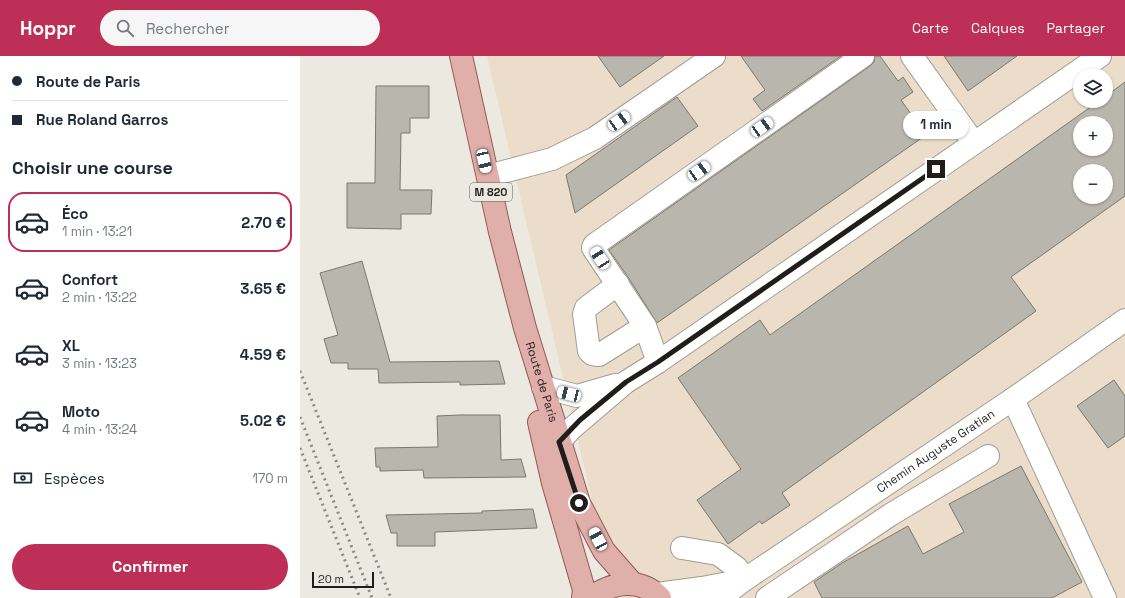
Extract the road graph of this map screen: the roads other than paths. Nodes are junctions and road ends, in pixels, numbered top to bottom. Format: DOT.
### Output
graph roads {
  1 [pos="461,56"];
  2 [pos="714,56"];
  3 [pos="863,56"];
  4 [pos="912,56"];
  5 [pos="1100,56"];
  6 [pos="974,143"];
  7 [pos="488,176"];
  8 [pos="618,284"];
  9 [pos="1125,320"];
  10 [pos="644,326"];
  11 [pos="525,328"];
  12 [pos="658,362"];
  13 [pos="626,382"];
  14 [pos="543,387"];
  15 [pos="1013,399"];
  16 [pos="559,442"];
  17 [pos="988,456"];
  18 [pos="682,548"];
  19 [pos="744,580"];
  20 [pos="633,584"];
  21 [pos="658,596"];
  22 [pos="583,598"];
  23 [pos="591,598"];
  24 [pos="720,598"];
  25 [pos="767,598"];
  26 [pos="1104,598"];
  1 -- 7 [label="main road, Route de Paris / M 820"];
  2 -- 7 [label="street"];
  3 -- 8 [label="street"];
  4 -- 6 [label="street"];
  5 -- 6 [label="street"];
  6 -- 12 [label="street"];
  7 -- 11 [label="main road, Route de Paris / M 820"];
  8 -- 10 [label="street"];
  8 -- 10 [label="street"];
  9 -- 15 [label="street, Chemin Auguste Gratian"];
  10 -- 12 [label="street"];
  11 -- 14 [label="main road, Route de Paris / M 820"];
  11 -- 22 [label="main road, Route de Paris / M 820"];
  12 -- 13 [label="street"];
  13 -- 14 [label="street"];
  13 -- 16 [label="street"];
  14 -- 16 [label="main road, Route de Paris / M 820"];
  15 -- 19 [label="street, Chemin Auguste Gratian"];
  15 -- 26 [label="street"];
  16 -- 20 [label="main road, Route de Paris / M 820"];
  17 -- 25 [label="street"];
  18 -- 19 [label="street"];
  19 -- 21 [label="street, Chemin Auguste Gratian"];
  19 -- 24 [label="street, Chemin Auguste Gratian"];
  20 -- 21 [label="main road, Route de Paris / M 820"];
  20 -- 23 [label="main road, Route de Paris / M 820"];
}
